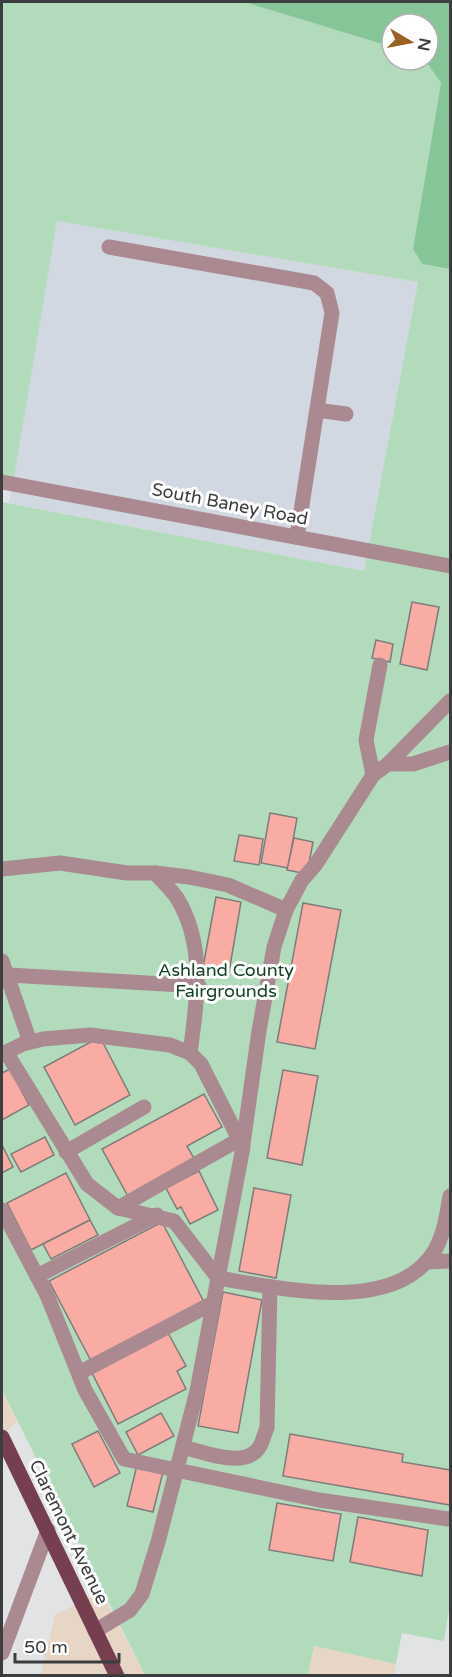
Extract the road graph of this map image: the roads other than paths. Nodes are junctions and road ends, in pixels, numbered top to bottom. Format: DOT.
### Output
graph roads {
  1 [pos="109,247"];
  2 [pos="317,410"];
  3 [pos="346,414"];
  4 [pos="2,482"];
  5 [pos="297,537"];
  6 [pos="450,566"];
  7 [pos="380,665"];
  8 [pos="450,701"];
  9 [pos="450,752"];
  10 [pos="388,764"];
  11 [pos="373,775"];
  12 [pos="2,869"];
  13 [pos="155,873"];
  14 [pos="286,910"];
  15 [pos="5,968"];
  16 [pos="198,986"];
  17 [pos="30,1042"];
  18 [pos="4,1053"];
  19 [pos="190,1053"];
  20 [pos="144,1107"];
  21 [pos="242,1143"];
  22 [pos="66,1152"];
  23 [pos="450,1197"];
  24 [pos="118,1208"];
  25 [pos="2,1210"];
  26 [pos="157,1215"];
  27 [pos="450,1261"];
  28 [pos="426,1262"];
  29 [pos="37,1276"];
  30 [pos="218,1278"];
  31 [pos="270,1287"];
  32 [pos="213,1304"];
  33 [pos="79,1373"];
  34 [pos="3,1445"];
  35 [pos="183,1448"];
  36 [pos="177,1471"];
  37 [pos="448,1519"];
  38 [pos="48,1530"];
  39 [pos="95,1630"];
  40 [pos="2,1653"];
  41 [pos="117,1676"];
  1 -- 2 [label="street"];
  2 -- 3 [label="street"];
  2 -- 5 [label="street"];
  4 -- 5 [label="street, South Baney Road"];
  5 -- 6 [label="street, South Baney Road"];
  7 -- 11 [label="street"];
  8 -- 10 [label="street"];
  9 -- 10 [label="street"];
  10 -- 11 [label="street"];
  11 -- 14 [label="street"];
  12 -- 13 [label="street"];
  13 -- 14 [label="street"];
  13 -- 16 [label="street"];
  14 -- 21 [label="street"];
  15 -- 16 [label="street"];
  15 -- 17 [label="street"];
  16 -- 19 [label="street"];
  17 -- 18 [label="street"];
  17 -- 19 [label="street"];
  18 -- 22 [label="street"];
  19 -- 21 [label="street"];
  20 -- 22 [label="street"];
  21 -- 24 [label="street"];
  21 -- 30 [label="street"];
  22 -- 24 [label="street"];
  23 -- 28 [label="street"];
  24 -- 26 [label="street"];
  25 -- 29 [label="street"];
  26 -- 29 [label="street"];
  26 -- 30 [label="street"];
  27 -- 28 [label="street"];
  28 -- 31 [label="street"];
  29 -- 33 [label="street"];
  30 -- 31 [label="street"];
  30 -- 32 [label="street"];
  31 -- 35 [label="street"];
  32 -- 33 [label="street"];
  32 -- 35 [label="street"];
  33 -- 36 [label="street"];
  34 -- 38 [label="main road, Claremont Avenue"];
  35 -- 36 [label="street"];
  36 -- 37 [label="street"];
  36 -- 39 [label="street"];
  38 -- 39 [label="main road, Claremont Avenue"];
  38 -- 40 [label="street"];
  39 -- 41 [label="main road, Claremont Avenue"];
}
